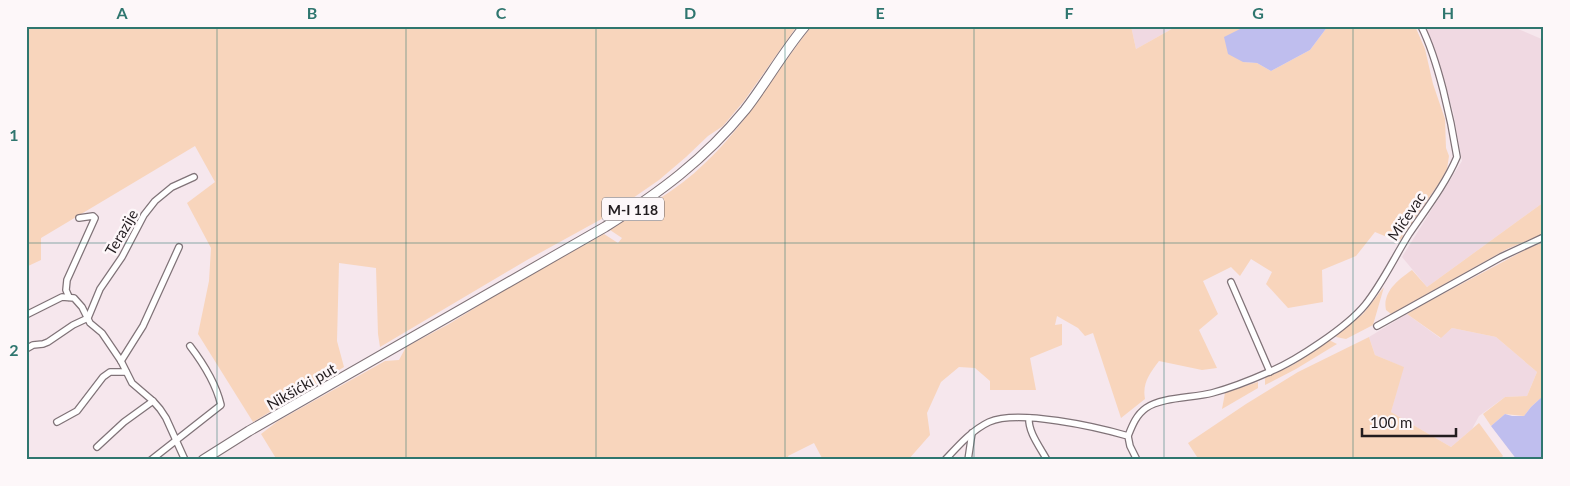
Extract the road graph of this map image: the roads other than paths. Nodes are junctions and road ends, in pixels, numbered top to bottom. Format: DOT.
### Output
graph roads {
  1 [pos="805,26"];
  2 [pos="1421,26"];
  3 [pos="194,177"];
  4 [pos="79,218"];
  5 [pos="1544,237"];
  6 [pos="179,247"];
  7 [pos="1231,282"];
  8 [pos="68,297"];
  9 [pos="26,315"];
  10 [pos="88,318"];
  11 [pos="1377,326"];
  12 [pos="190,346"];
  13 [pos="26,350"];
  14 [pos="122,361"];
  15 [pos="126,372"];
  16 [pos="1270,372"];
  17 [pos="153,401"];
  18 [pos="1029,418"];
  19 [pos="57,422"];
  20 [pos="972,433"];
  21 [pos="1128,436"];
  22 [pos="175,440"];
  23 [pos="97,447"];
  24 [pos="151,460"];
  25 [pos="185,460"];
  26 [pos="203,460"];
  27 [pos="946,460"];
  28 [pos="968,460"];
  29 [pos="1047,460"];
  30 [pos="1136,460"];
  1 -- 26 [label="main road, Nikšićki put / M-I 118"];
  2 -- 16 [label="street, Mičevac"];
  3 -- 10 [label="street, Terazije"];
  4 -- 8 [label="street, Terazije"];
  5 -- 11 [label="street"];
  6 -- 14 [label="street"];
  7 -- 16 [label="street"];
  8 -- 9 [label="street"];
  8 -- 10 [label="street"];
  10 -- 13 [label="street"];
  10 -- 14 [label="street"];
  12 -- 22 [label="street"];
  14 -- 15 [label="street"];
  15 -- 17 [label="street"];
  15 -- 19 [label="street"];
  16 -- 21 [label="street, Mičevac"];
  17 -- 22 [label="street"];
  17 -- 23 [label="street"];
  18 -- 20 [label="street"];
  18 -- 21 [label="street"];
  18 -- 29 [label="street"];
  20 -- 27 [label="street"];
  20 -- 28 [label="street"];
  21 -- 30 [label="street"];
  22 -- 24 [label="street"];
  22 -- 25 [label="street"];
}
